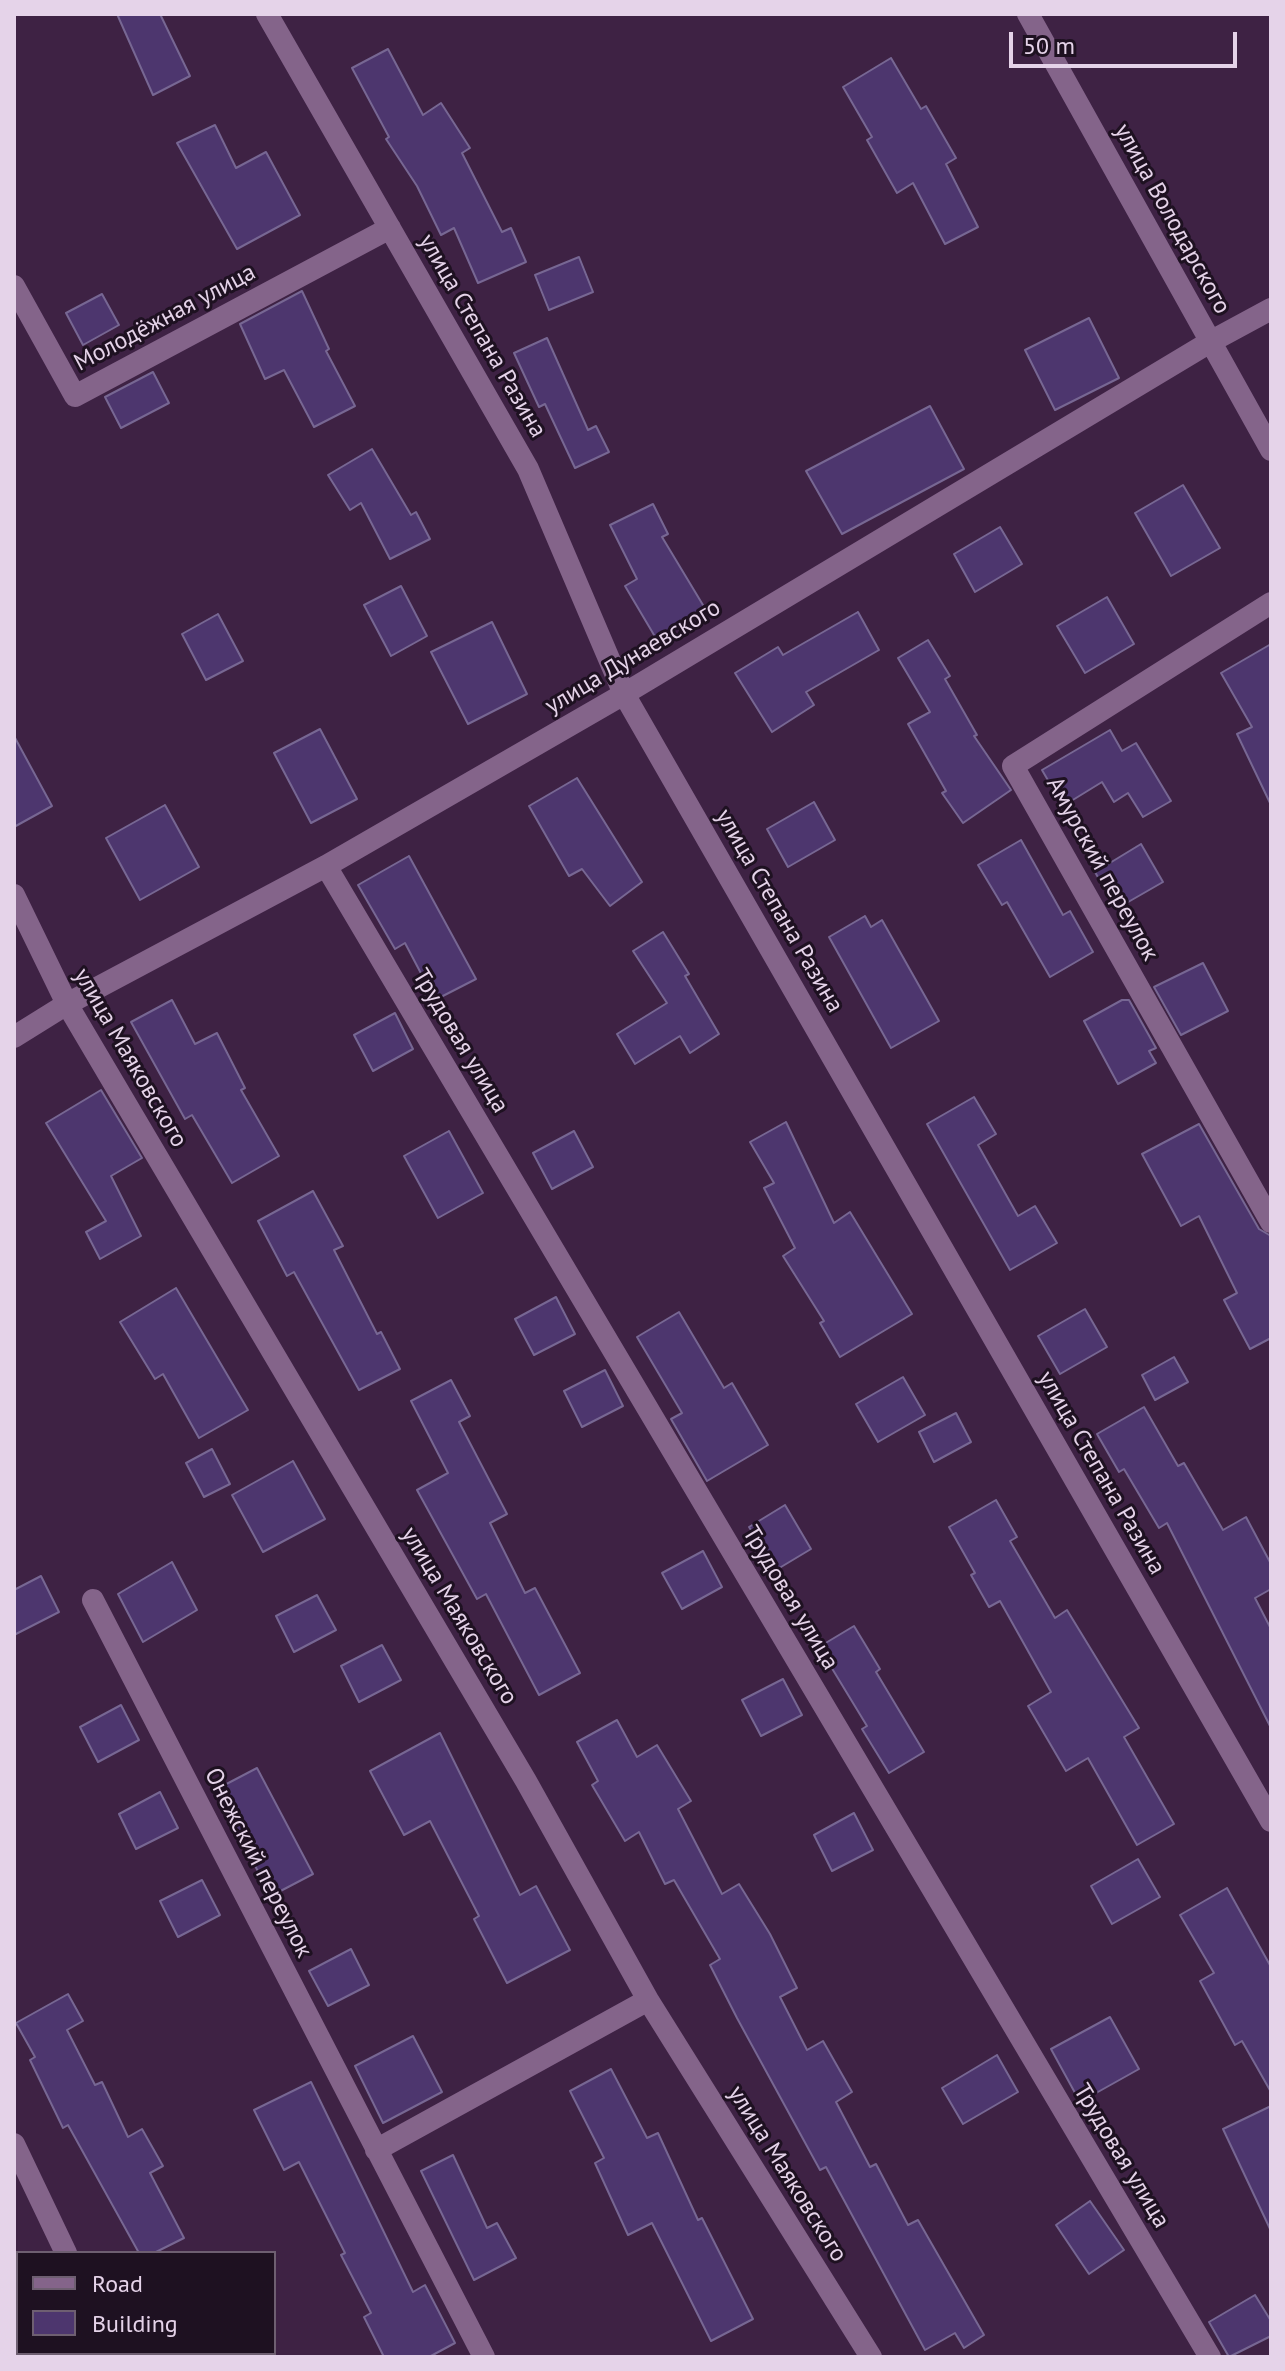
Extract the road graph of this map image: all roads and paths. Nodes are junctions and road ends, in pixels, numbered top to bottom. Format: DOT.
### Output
graph roads {
  1 [pos="267,14"];
  2 [pos="1028,14"];
  3 [pos="390,228"];
  4 [pos="14,286"];
  5 [pos="1271,309"];
  6 [pos="1210,342"];
  7 [pos="1271,450"];
  8 [pos="1271,603"];
  9 [pos="624,694"];
  10 [pos="326,866"];
  11 [pos="14,895"];
  12 [pos="67,1004"];
  13 [pos="14,1037"];
  14 [pos="1271,1222"];
  15 [pos="93,1600"];
  16 [pos="1271,1821"];
  17 [pos="648,2000"];
  18 [pos="14,2144"];
  19 [pos="376,2150"];
  20 [pos="65,2251"];
  21 [pos="484,2357"];
  22 [pos="871,2357"];
  23 [pos="1210,2357"];
  1 -- 3 [label="street, улица Степана Разина"];
  2 -- 6 [label="street, улица Володарского"];
  3 -- 4 [label="street, Молодёжная улица"];
  3 -- 9 [label="street, улица Степана Разина"];
  5 -- 6 [label="street, улица Дунаевского"];
  6 -- 7 [label="street, улица Володарского"];
  6 -- 9 [label="street, улица Дунаевского"];
  8 -- 14 [label="street, Амурский переулок"];
  9 -- 10 [label="street, улица Дунаевского"];
  9 -- 16 [label="street, улица Степана Разина"];
  10 -- 12 [label="street, улица Дунаевского"];
  10 -- 23 [label="street, Трудовая улица"];
  11 -- 12 [label="street, улица Маяковского"];
  12 -- 13 [label="street, улица Дунаевского"];
  12 -- 17 [label="street, улица Маяковского"];
  15 -- 19 [label="street, Онежский переулок"];
  17 -- 19 [label="street"];
  17 -- 22 [label="street, улица Маяковского"];
  18 -- 20 [label="street"];
  19 -- 21 [label="street, Онежский переулок"];
}
